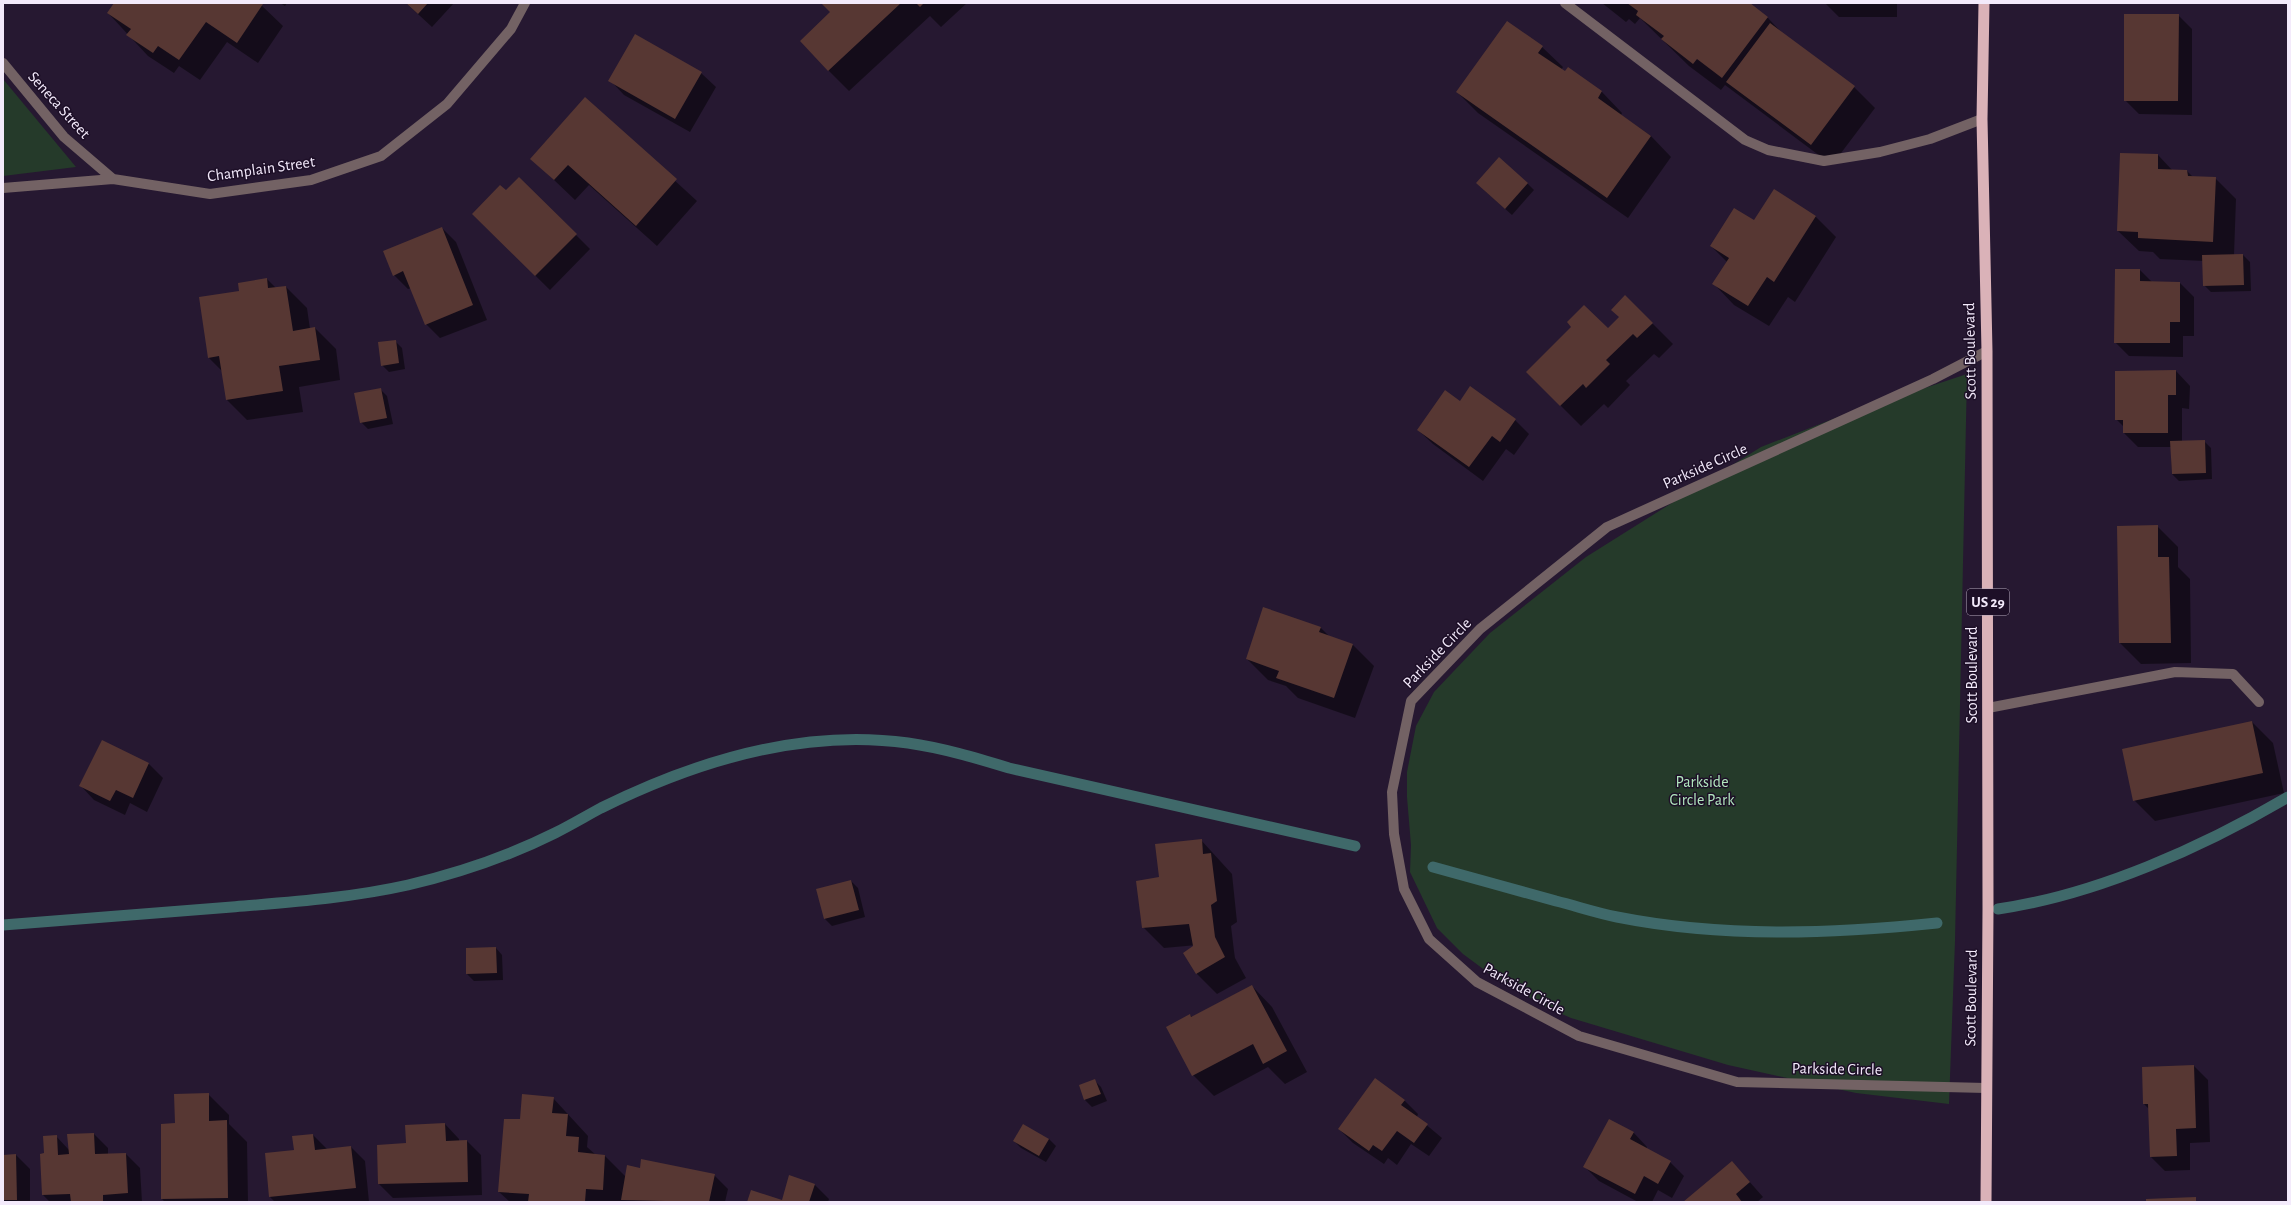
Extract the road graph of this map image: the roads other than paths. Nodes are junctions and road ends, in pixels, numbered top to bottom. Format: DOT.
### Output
graph roads {
  1 [pos="525,3"];
  2 [pos="1566,3"];
  3 [pos="1984,3"];
  4 [pos="3,64"];
  5 [pos="1982,118"];
  6 [pos="113,179"];
  7 [pos="3,188"];
  8 [pos="1987,351"];
  9 [pos="2259,702"];
  10 [pos="1988,708"];
  11 [pos="1986,1088"];
  12 [pos="1986,1202"];
  1 -- 6 [label="street, Champlain Street"];
  2 -- 5 [label="street"];
  3 -- 5 [label="highway, Scott Boulevard / US 29"];
  4 -- 6 [label="street, Seneca Street"];
  5 -- 8 [label="highway, Scott Boulevard / US 29"];
  6 -- 7 [label="street, Champlain Street"];
  8 -- 10 [label="highway, Scott Boulevard / US 29"];
  8 -- 11 [label="street, Parkside Circle"];
  9 -- 10 [label="street"];
  10 -- 11 [label="highway, Scott Boulevard / US 29"];
  11 -- 12 [label="highway, Scott Boulevard / US 29"];
}
